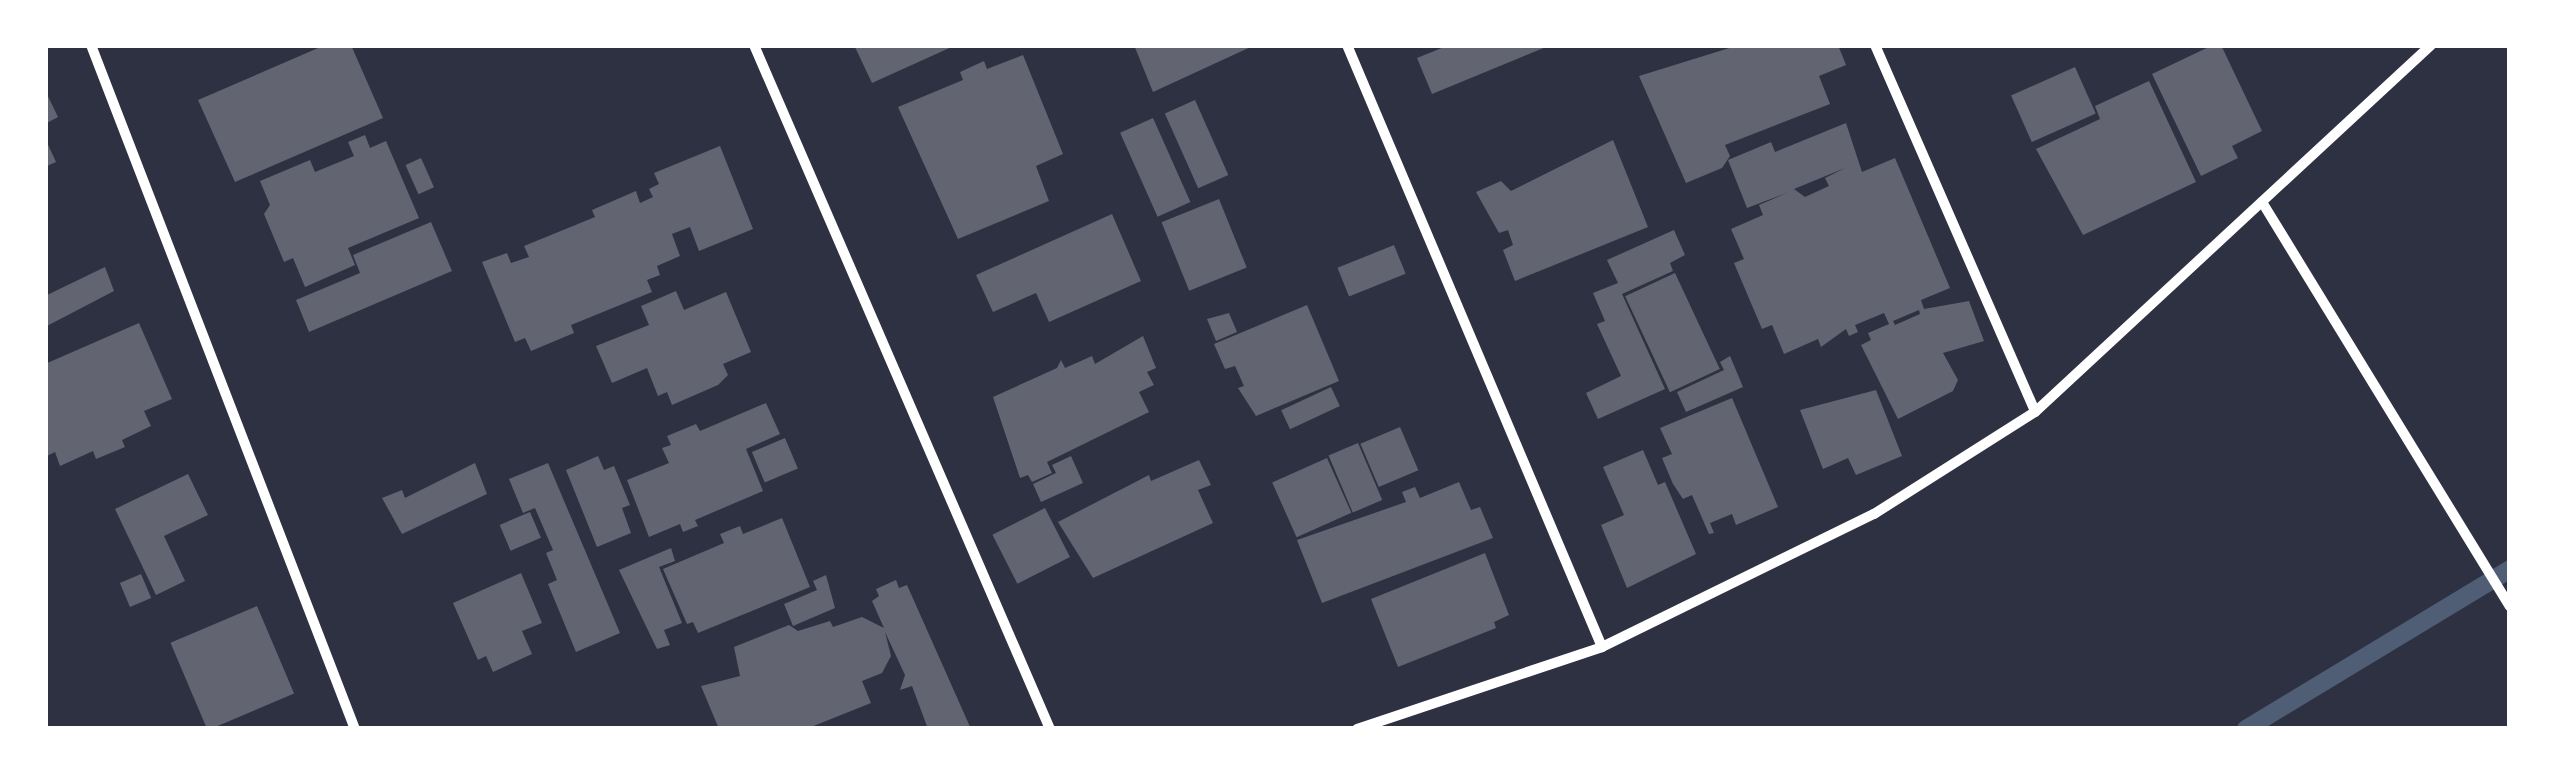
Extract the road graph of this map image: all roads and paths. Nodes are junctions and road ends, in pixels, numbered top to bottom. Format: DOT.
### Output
graph roads {
  1 [pos="91,45"];
  2 [pos="754,45"];
  3 [pos="1347,45"];
  4 [pos="1875,45"];
  5 [pos="2431,45"];
  6 [pos="2262,202"];
  7 [pos="2035,412"];
  8 [pos="2510,606"];
  9 [pos="1602,646"];
  10 [pos="356,729"];
  11 [pos="1050,729"];
  12 [pos="1356,729"];
  1 -- 10 [label="street"];
  2 -- 11 [label="street"];
  3 -- 9 [label="street"];
  4 -- 7 [label="street"];
  5 -- 6 [label="street"];
  6 -- 7 [label="street"];
  6 -- 8 [label="street"];
  7 -- 9 [label="street"];
  9 -- 12 [label="street"];
}
